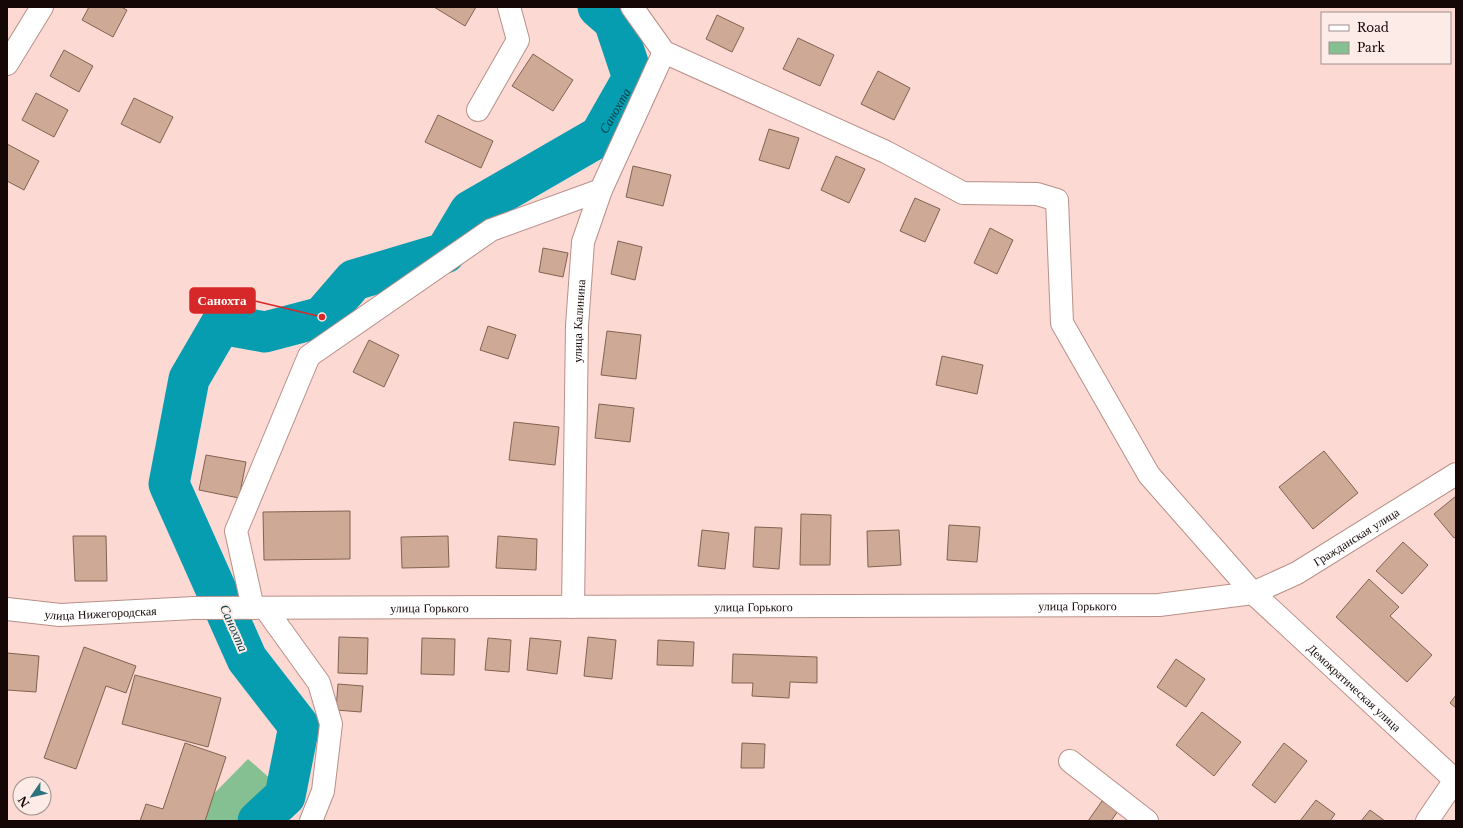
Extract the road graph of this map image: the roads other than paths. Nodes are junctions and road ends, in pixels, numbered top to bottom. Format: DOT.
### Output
graph roads {
  1 [pos="42,7"];
  2 [pos="509,7"];
  3 [pos="632,7"];
  4 [pos="664,52"];
  5 [pos="7,64"];
  6 [pos="478,110"];
  7 [pos="601,190"];
  8 [pos="1456,474"];
  9 [pos="1253,593"];
  10 [pos="572,607"];
  11 [pos="194,608"];
  12 [pos="259,608"];
  13 [pos="7,609"];
  14 [pos="1070,761"];
  15 [pos="1456,780"];
  16 [pos="311,821"];
  17 [pos="1147,821"];
  18 [pos="1427,821"];
  1 -- 5 [label="street"];
  2 -- 6 [label="street"];
  3 -- 4 [label="street"];
  4 -- 7 [label="street, улица Калинина"];
  4 -- 9 [label="street, Демократическая улица"];
  7 -- 10 [label="street, улица Калинина"];
  7 -- 12 [label="street"];
  8 -- 9 [label="street, Гражданская улица"];
  9 -- 10 [label="street, улица Горького"];
  9 -- 15 [label="street, Демократическая улица"];
  10 -- 12 [label="street, улица Горького"];
  11 -- 12 [label="street, улица Горького"];
  11 -- 13 [label="street, улица Нижегородская"];
  12 -- 16 [label="street"];
  14 -- 17 [label="street"];
  15 -- 18 [label="street"];
}
